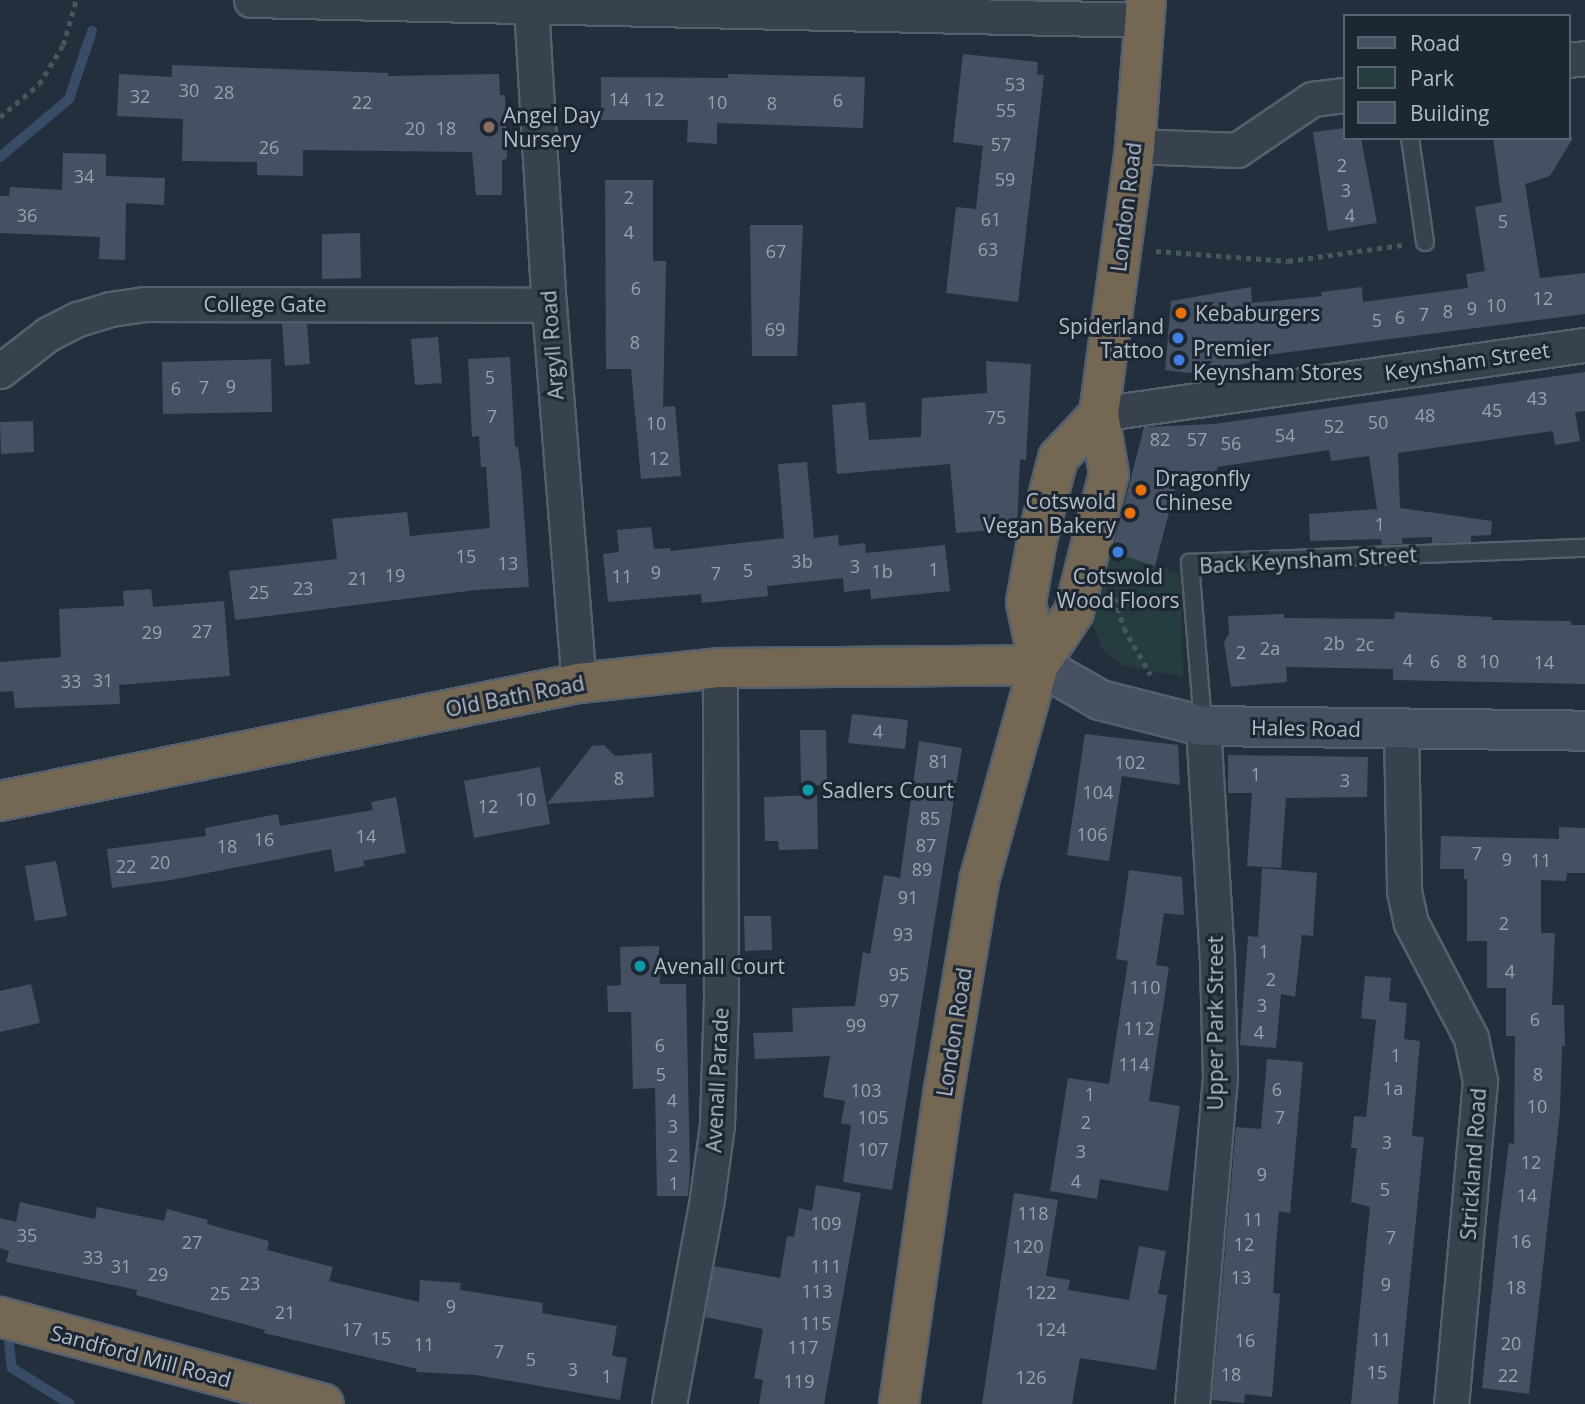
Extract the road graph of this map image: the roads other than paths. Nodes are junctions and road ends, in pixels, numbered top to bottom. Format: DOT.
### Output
graph roads {
  1 [pos="251,0"];
  2 [pos="531,6"];
  3 [pos="1146,10"];
  4 [pos="1344,95"];
  5 [pos="1410,140"];
  6 [pos="1135,146"];
  7 [pos="1425,242"];
  8 [pos="549,305"];
  9 [pos="1585,345"];
  10 [pos="0,371"];
  11 [pos="1098,414"];
  12 [pos="1585,548"];
  13 [pos="1039,665"];
  14 [pos="720,668"];
  15 [pos="579,683"];
  16 [pos="1191,724"];
  17 [pos="1401,730"];
  18 [pos="1585,731"];
  19 [pos="0,801"];
  20 [pos="0,1317"];
  21 [pos="323,1404"];
  22 [pos="669,1404"];
  23 [pos="899,1404"];
  24 [pos="1192,1404"];
  25 [pos="1451,1404"];
  1 -- 2 [label="street"];
  2 -- 3 [label="street"];
  2 -- 8 [label="street, Argyll Road"];
  3 -- 6 [label="highway, London Road"];
  4 -- 6 [label="street"];
  5 -- 7 [label="lane"];
  6 -- 11 [label="highway, London Road"];
  8 -- 10 [label="street, College Gate"];
  8 -- 15 [label="street, Argyll Road"];
  9 -- 11 [label="street, Keynsham Street"];
  11 -- 13 [label="highway, London Road"];
  11 -- 13 [label="highway, London Road"];
  12 -- 16 [label="lane, Back Keynsham Street"];
  13 -- 14 [label="highway, Old Bath Road"];
  13 -- 16 [label="main road, Hales Road"];
  13 -- 23 [label="highway, London Road"];
  14 -- 15 [label="highway, Old Bath Road"];
  14 -- 22 [label="street, Avenall Parade"];
  15 -- 19 [label="highway, Old Bath Road"];
  16 -- 17 [label="main road, Hales Road"];
  16 -- 24 [label="street, Upper Park Street"];
  17 -- 18 [label="main road, Hales Road"];
  17 -- 25 [label="street, Strickland Road"];
  20 -- 21 [label="highway, Sandford Mill Road"];
}
